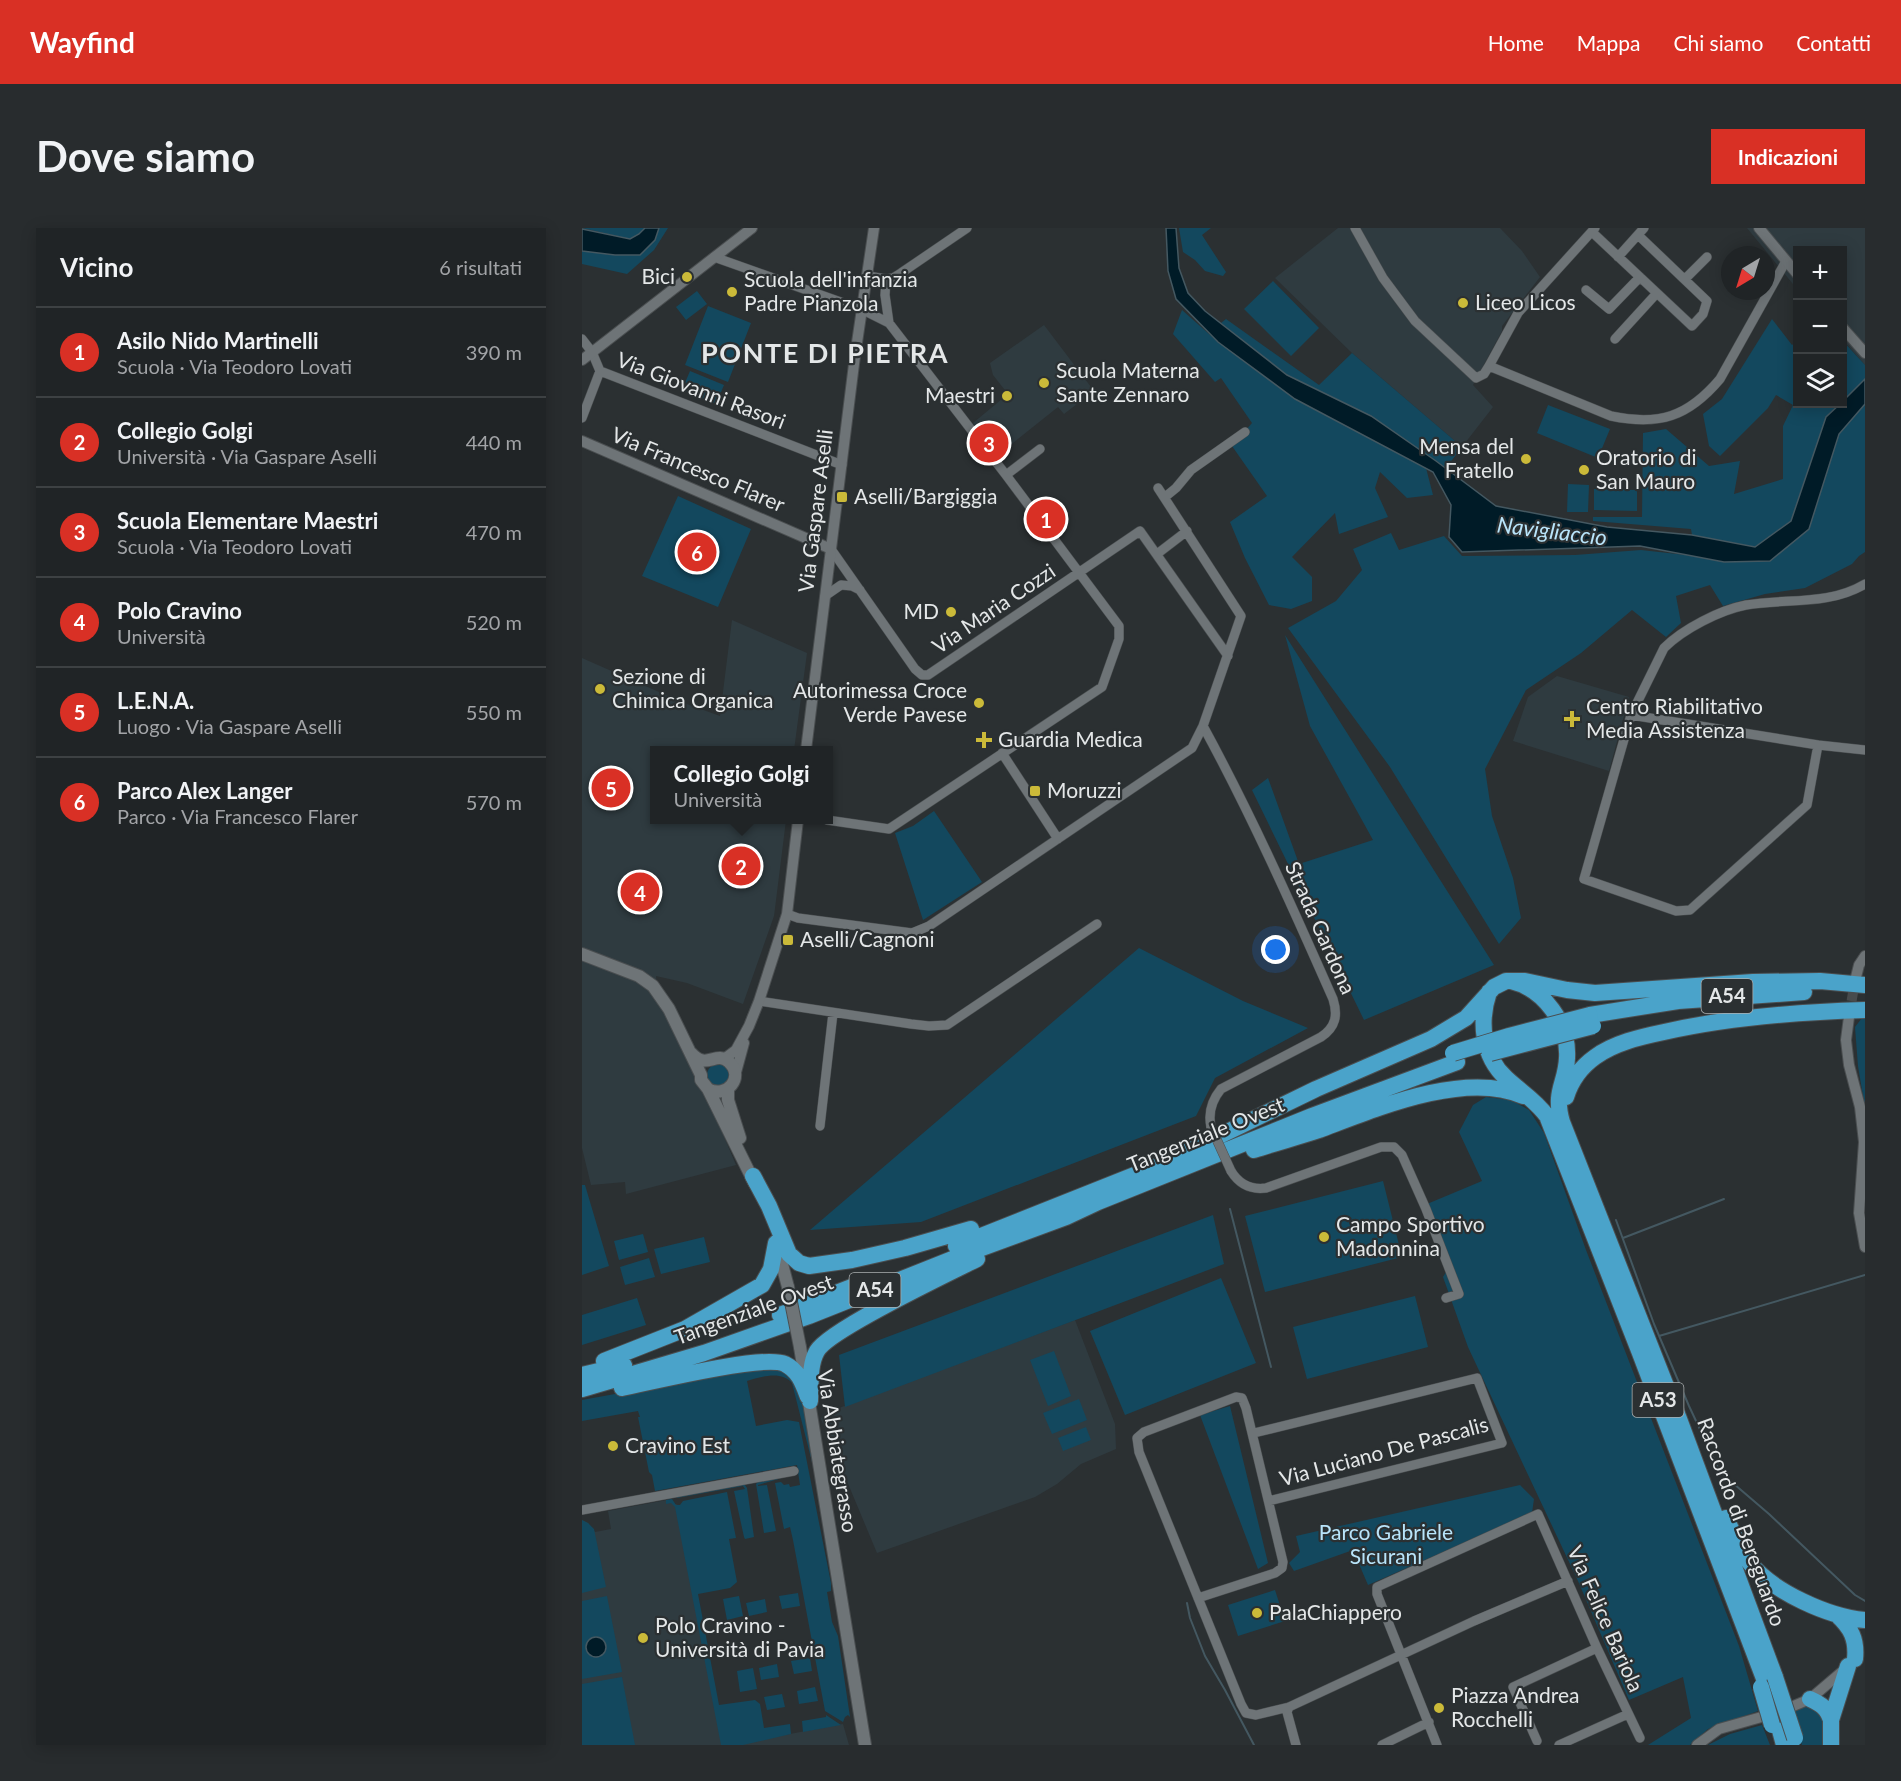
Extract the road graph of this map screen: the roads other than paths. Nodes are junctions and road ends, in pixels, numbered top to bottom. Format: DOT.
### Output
graph roads {
  1 [pos="752,228"];
  2 [pos="874,228"];
  3 [pos="967,228"];
  4 [pos="1355,228"];
  5 [pos="1759,228"];
  6 [pos="1593,230"];
  7 [pos="1641,232"];
  8 [pos="714,257"];
  9 [pos="1618,257"];
  10 [pos="1707,257"];
  11 [pos="1786,261"];
  12 [pos="1793,270"];
  13 [pos="868,276"];
  14 [pos="1640,277"];
  15 [pos="886,279"];
  16 [pos="1685,279"];
  17 [pos="1586,290"];
  18 [pos="1657,293"];
  19 [pos="863,310"];
  20 [pos="889,323"];
  21 [pos="1847,333"];
  22 [pos="582,339"];
  23 [pos="1615,339"];
  24 [pos="592,352"];
  25 [pos="1865,353"];
  26 [pos="582,360"];
  27 [pos="1489,366"];
  28 [pos="600,370"];
  29 [pos="582,418"];
  30 [pos="1245,432"];
  31 [pos="582,441"];
  32 [pos="1040,449"];
  33 [pos="842,465"];
  34 [pos="1006,475"];
  35 [pos="1158,488"];
  36 [pos="1165,497"];
  37 [pos="1187,531"];
  38 [pos="831,549"];
  39 [pos="1156,554"];
  40 [pos="1080,573"];
  41 [pos="1865,584"];
  42 [pos="861,591"];
  43 [pos="825,596"];
  44 [pos="1228,656"];
  45 [pos="1631,715"];
  46 [pos="1203,726"];
  47 [pos="1818,745"];
  48 [pos="806,746"];
  49 [pos="1865,750"];
  50 [pos="1002,753"];
  51 [pos="833,820"];
  52 [pos="797,824"];
  53 [pos="1058,839"];
  54 [pos="787,914"];
  55 [pos="1097,924"];
  56 [pos="582,954"];
  57 [pos="1865,956"];
  58 [pos="1510,981"];
  59 [pos="1862,986"];
  60 [pos="1489,992"];
  61 [pos="759,1001"];
  62 [pos="1865,1003"];
  63 [pos="1865,1010"];
  64 [pos="833,1013"];
  65 [pos="1849,1017"];
  66 [pos="1591,1021"];
  67 [pos="749,1026"];
  68 [pos="688,1051"];
  69 [pos="724,1059"];
  70 [pos="707,1062"];
  71 [pos="701,1075"];
  72 [pos="735,1076"];
  73 [pos="708,1089"];
  74 [pos="728,1089"];
  75 [pos="1540,1107"];
  76 [pos="820,1126"];
  77 [pos="1568,1151"];
  78 [pos="1163,1170"];
  79 [pos="751,1172"];
  80 [pos="1095,1190"];
  81 [pos="1066,1217"];
  82 [pos="776,1243"];
  83 [pos="1865,1247"];
  84 [pos="762,1285"];
  85 [pos="788,1287"];
  86 [pos="1446,1298"];
  87 [pos="582,1368"];
  88 [pos="582,1375"];
  89 [pos="582,1390"];
  90 [pos="810,1401"];
  91 [pos="1679,1419"];
  92 [pos="1254,1433"];
  93 [pos="794,1471"];
  94 [pos="1269,1501"];
  95 [pos="582,1510"];
  96 [pos="1568,1581"];
  97 [pos="1198,1598"];
  98 [pos="1837,1614"];
  99 [pos="1865,1620"];
  100 [pos="1598,1648"];
  101 [pos="1401,1656"];
  102 [pos="1856,1657"];
  103 [pos="1768,1683"];
  104 [pos="1810,1699"];
  105 [pos="1289,1707"];
  106 [pos="1791,1707"];
  107 [pos="1628,1714"];
  108 [pos="1831,1720"];
  109 [pos="1429,1722"];
  110 [pos="1772,1722"];
  111 [pos="1640,1738"];
  112 [pos="1537,1741"];
  113 [pos="1792,1743"];
  114 [pos="865,1745"];
  115 [pos="1296,1745"];
  116 [pos="1382,1745"];
  117 [pos="1437,1745"];
  118 [pos="1560,1745"];
  119 [pos="1696,1745"];
  120 [pos="1777,1745"];
  121 [pos="1831,1745"];
  1 -- 8 [label="street"];
  2 -- 13 [label="street, Via Gaspare Aselli"];
  3 -- 15 [label="street"];
  4 -- 27 [label="street"];
  5 -- 11 [label="street"];
  6 -- 9 [label="street"];
  6 -- 27 [label="street"];
  7 -- 9 [label="street"];
  7 -- 16 [label="street"];
  8 -- 19 [label="street"];
  8 -- 24 [label="street"];
  9 -- 14 [label="street"];
  10 -- 16 [label="street"];
  11 -- 12 [label="street"];
  11 -- 27 [label="street"];
  13 -- 15 [label="street"];
  13 -- 19 [label="street, Via Gaspare Aselli"];
  14 -- 17 [label="street"];
  14 -- 18 [label="street"];
  15 -- 20 [label="street"];
  16 -- 18 [label="street"];
  18 -- 23 [label="street"];
  19 -- 20 [label="street"];
  19 -- 33 [label="street, Via Gaspare Aselli"];
  20 -- 34 [label="street"];
  21 -- 25 [label="street"];
  22 -- 24 [label="street, Via Giovanni Rasori"];
  24 -- 26 [label="street"];
  24 -- 28 [label="street, Via Giovanni Rasori"];
  28 -- 29 [label="street"];
  28 -- 33 [label="street, Via Giovanni Rasori"];
  30 -- 36 [label="street"];
  31 -- 38 [label="street, Via Francesco Flarer"];
  32 -- 34 [label="street"];
  33 -- 38 [label="street, Via Gaspare Aselli"];
  34 -- 40 [label="street"];
  35 -- 36 [label="street"];
  36 -- 37 [label="street"];
  37 -- 39 [label="street"];
  37 -- 44 [label="street"];
  38 -- 42 [label="street"];
  38 -- 43 [label="street, Via Gaspare Aselli"];
  39 -- 40 [label="street, Via Maria Cozzi"];
  39 -- 44 [label="street"];
  40 -- 42 [label="street, Via Maria Cozzi"];
  40 -- 50 [label="street"];
  41 -- 45 [label="street"];
  42 -- 43 [label="street"];
  43 -- 48 [label="street, Via Gaspare Aselli"];
  44 -- 46 [label="street"];
  45 -- 47 [label="street"];
  45 -- 47 [label="street"];
  46 -- 53 [label="street"];
  46 -- 86 [label="street, Strada Gardona, bridge"];
  47 -- 49 [label="street"];
  50 -- 51 [label="street"];
  50 -- 53 [label="street"];
  52 -- 54 [label="street"];
  53 -- 54 [label="street"];
  54 -- 61 [label="street"];
  55 -- 64 [label="street"];
  56 -- 68 [label="main road"];
  57 -- 59 [label="street"];
  58 -- 59 [label="highway"];
  58 -- 60 [label="highway"];
  58 -- 77 [label="highway, A53"];
  59 -- 66 [label="highway, Tangenziale Ovest / A54"];
  60 -- 75 [label="highway, A53"];
  60 -- 78 [label="highway"];
  61 -- 64 [label="street"];
  61 -- 67 [label="street"];
  62 -- 66 [label="highway, Tangenziale Ovest / A54"];
  63 -- 77 [label="highway"];
  64 -- 76 [label="street"];
  65 -- 83 [label="street"];
  66 -- 78 [label="highway, Tangenziale Ovest / A54, bridge"];
  67 -- 69 [label="street"];
  67 -- 72 [label="street"];
  68 -- 70 [label="main road"];
  68 -- 71 [label="main road"];
  69 -- 70 [label="main road"];
  69 -- 72 [label="main road"];
  70 -- 71 [label="main road"];
  71 -- 73 [label="main road"];
  72 -- 74 [label="main road"];
  73 -- 74 [label="main road"];
  73 -- 79 [label="main road, Via Abbiategrasso"];
  74 -- 79 [label="main road, Via Abbiategrasso"];
  75 -- 77 [label="highway, A53"];
  75 -- 78 [label="highway"];
  77 -- 91 [label="highway, Raccordo di Bereguardo / A53"];
  77 -- 103 [label="highway, Raccordo di Bereguardo / A53"];
  78 -- 80 [label="highway, Tangenziale Ovest / A54"];
  78 -- 81 [label="highway, Tangenziale Ovest / A54"];
  79 -- 80 [label="highway"];
  79 -- 82 [label="main road, Via Abbiategrasso"];
  80 -- 88 [label="highway, Tangenziale Ovest / A54"];
  81 -- 89 [label="highway, Tangenziale Ovest / A54"];
  81 -- 90 [label="highway"];
  82 -- 84 [label="highway"];
  82 -- 85 [label="main road, Via Abbiategrasso"];
  84 -- 85 [label="highway"];
  84 -- 87 [label="highway"];
  85 -- 90 [label="main road, Via Abbiategrasso, bridge"];
  89 -- 90 [label="highway"];
  90 -- 114 [label="main road, Via Abbiategrasso"];
  91 -- 98 [label="highway"];
  91 -- 103 [label="highway, Raccordo di Bereguardo / A53"];
  92 -- 94 [label="street, Via Luciano De Pascalis"];
  92 -- 94 [label="street, Via Luciano De Pascalis"];
  92 -- 97 [label="street, Via Luciano De Pascalis"];
  93 -- 95 [label="street"];
  94 -- 97 [label="street, Via Luciano De Pascalis"];
  96 -- 100 [label="street, Via Felice Bariola"];
  96 -- 101 [label="street"];
  96 -- 101 [label="street, Via Felice Bariola"];
  97 -- 105 [label="street"];
  98 -- 99 [label="highway"];
  98 -- 102 [label="highway"];
  100 -- 107 [label="street, Via Felice Bariola"];
  100 -- 112 [label="street"];
  101 -- 105 [label="street"];
  101 -- 109 [label="street"];
  102 -- 104 [label="street"];
  102 -- 108 [label="highway"];
  103 -- 110 [label="highway, Raccordo di Bereguardo / A53"];
  103 -- 113 [label="highway, Raccordo di Bereguardo / A53, bridge"];
  104 -- 106 [label="street"];
  104 -- 108 [label="highway"];
  105 -- 115 [label="street"];
  107 -- 111 [label="street, Via Felice Bariola"];
  107 -- 118 [label="street"];
  108 -- 121 [label="highway"];
  109 -- 116 [label="street"];
  109 -- 117 [label="street"];
  110 -- 113 [label="highway, Raccordo di Bereguardo / A53"];
  110 -- 119 [label="street"];
  110 -- 120 [label="highway"];
}
